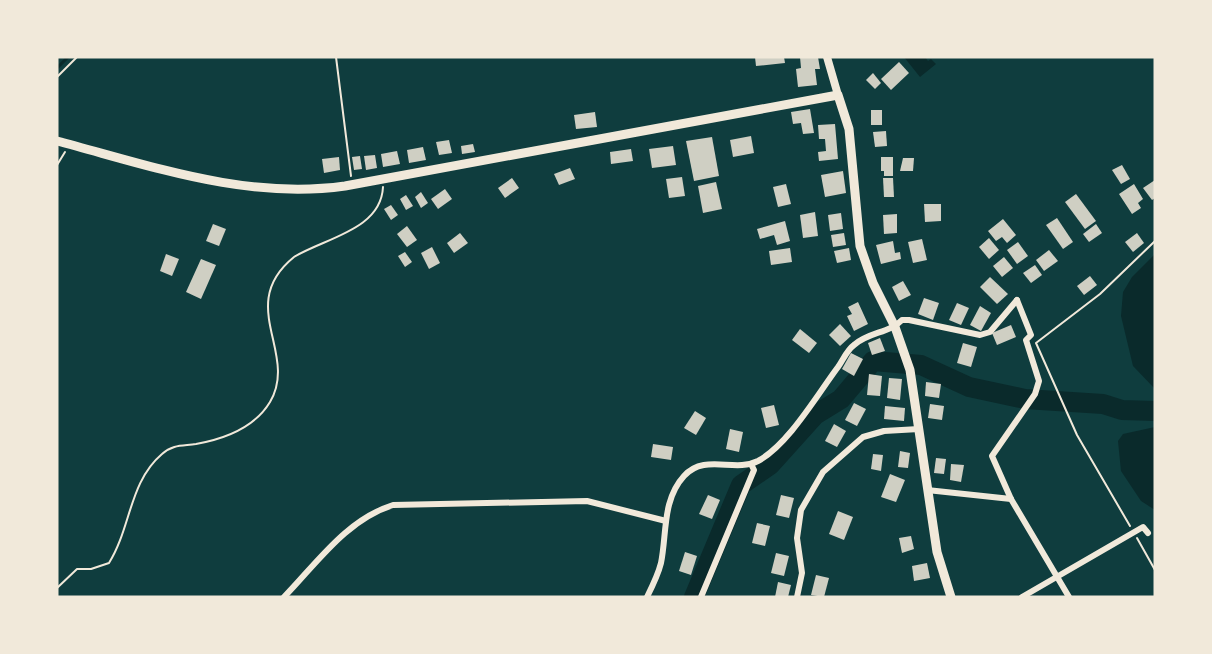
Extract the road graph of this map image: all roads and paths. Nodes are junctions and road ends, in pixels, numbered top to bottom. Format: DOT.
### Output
graph roads {
  1 [pos="77,57"];
  2 [pos="336,57"];
  3 [pos="827,57"];
  4 [pos="57,77"];
  5 [pos="838,95"];
  6 [pos="57,141"];
  7 [pos="69,144"];
  8 [pos="57,165"];
  9 [pos="383,180"];
  10 [pos="352,185"];
  11 [pos="1155,241"];
  12 [pos="895,327"];
  13 [pos="919,429"];
  14 [pos="750,464"];
  15 [pos="927,490"];
  16 [pos="1011,499"];
  17 [pos="666,521"];
  18 [pos="1133,532"];
  19 [pos="1148,533"];
  20 [pos="1155,570"];
  21 [pos="1058,577"];
  22 [pos="57,588"];
  23 [pos="649,595"];
  24 [pos="284,597"];
  25 [pos="701,597"];
  26 [pos="797,597"];
  27 [pos="951,597"];
  28 [pos="1022,597"];
  29 [pos="1069,597"];
  1 -- 4 [label="path"];
  2 -- 10 [label="path"];
  3 -- 5 [label="main road"];
  5 -- 9 [label="main road"];
  5 -- 12 [label="main road"];
  6 -- 7 [label="main road"];
  7 -- 8 [label="path"];
  7 -- 10 [label="main road"];
  9 -- 10 [label="main road"];
  9 -- 22 [label="path"];
  11 -- 18 [label="path"];
  12 -- 13 [label="main road"];
  12 -- 14 [label="street"];
  12 -- 16 [label="street"];
  13 -- 15 [label="main road"];
  13 -- 26 [label="street"];
  14 -- 17 [label="street"];
  14 -- 25 [label="street"];
  15 -- 16 [label="street"];
  15 -- 27 [label="main road"];
  16 -- 21 [label="street"];
  17 -- 23 [label="street"];
  17 -- 24 [label="street"];
  18 -- 19 [label="street"];
  18 -- 20 [label="path"];
  18 -- 21 [label="street"];
  21 -- 28 [label="street"];
  21 -- 29 [label="street"];
}
